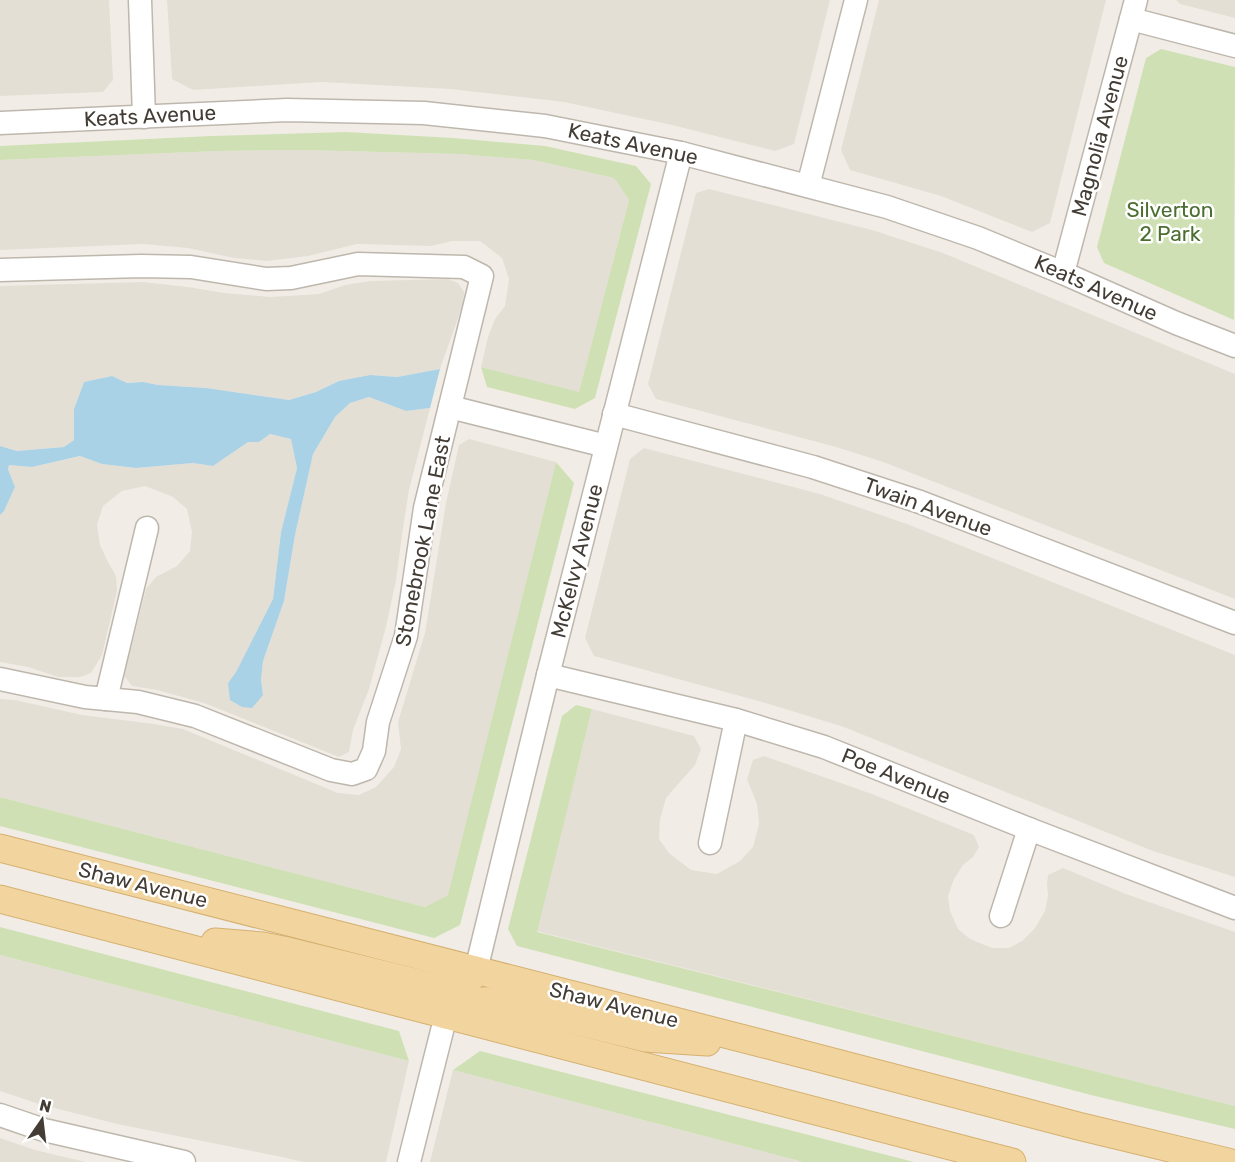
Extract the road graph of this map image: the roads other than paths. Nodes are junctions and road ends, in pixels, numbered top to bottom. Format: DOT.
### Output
graph roads {
  1 [pos="140,0"];
  2 [pos="856,0"];
  3 [pos="1134,10"];
  4 [pos="1235,46"];
  5 [pos="144,117"];
  6 [pos="0,123"];
  7 [pos="681,153"];
  8 [pos="808,186"];
  9 [pos="0,270"];
  10 [pos="1064,273"];
  11 [pos="1235,346"];
  12 [pos="450,407"];
  13 [pos="614,414"];
  14 [pos="606,446"];
  15 [pos="147,528"];
  16 [pos="1235,623"];
  17 [pos="548,675"];
  18 [pos="0,679"];
  19 [pos="106,699"];
  20 [pos="736,720"];
  21 [pos="1029,829"];
  22 [pos="710,843"];
  23 [pos="0,848"];
  24 [pos="0,899"];
  25 [pos="1235,908"];
  26 [pos="1001,916"];
  27 [pos="154,938"];
  28 [pos="476,970"];
  29 [pos="446,1015"];
  30 [pos="768,1045"];
  31 [pos="0,1115"];
  32 [pos="183,1162"];
  33 [pos="409,1162"];
  34 [pos="1011,1162"];
  35 [pos="1228,1162"];
  1 -- 5 [label="street"];
  2 -- 8 [label="street"];
  3 -- 4 [label="street"];
  3 -- 10 [label="street, Magnolia Avenue"];
  5 -- 6 [label="street, Keats Avenue"];
  5 -- 7 [label="street, Keats Avenue"];
  7 -- 8 [label="street, Keats Avenue"];
  7 -- 13 [label="street, McKelvy Avenue"];
  8 -- 10 [label="street, Keats Avenue"];
  9 -- 12 [label="street, Stonebrook Lane East"];
  10 -- 11 [label="street, Keats Avenue"];
  12 -- 14 [label="street"];
  12 -- 19 [label="street, Stonebrook Lane East"];
  13 -- 14 [label="street, McKelvy Avenue"];
  13 -- 16 [label="street, Twain Avenue"];
  14 -- 17 [label="street, McKelvy Avenue"];
  15 -- 19 [label="street"];
  17 -- 20 [label="street, Poe Avenue"];
  17 -- 28 [label="street, McKelvy Avenue"];
  18 -- 19 [label="street"];
  20 -- 21 [label="street, Poe Avenue"];
  20 -- 22 [label="street"];
  21 -- 25 [label="street, Poe Avenue"];
  21 -- 26 [label="street"];
  23 -- 28 [label="main road, Shaw Avenue"];
  24 -- 27 [label="main road"];
  27 -- 28 [label="main road"];
  27 -- 29 [label="main road"];
  28 -- 30 [label="main road, Shaw Avenue"];
  29 -- 30 [label="main road"];
  29 -- 33 [label="street"];
  29 -- 34 [label="main road"];
  30 -- 35 [label="main road, Shaw Avenue"];
  31 -- 32 [label="street"];
}
